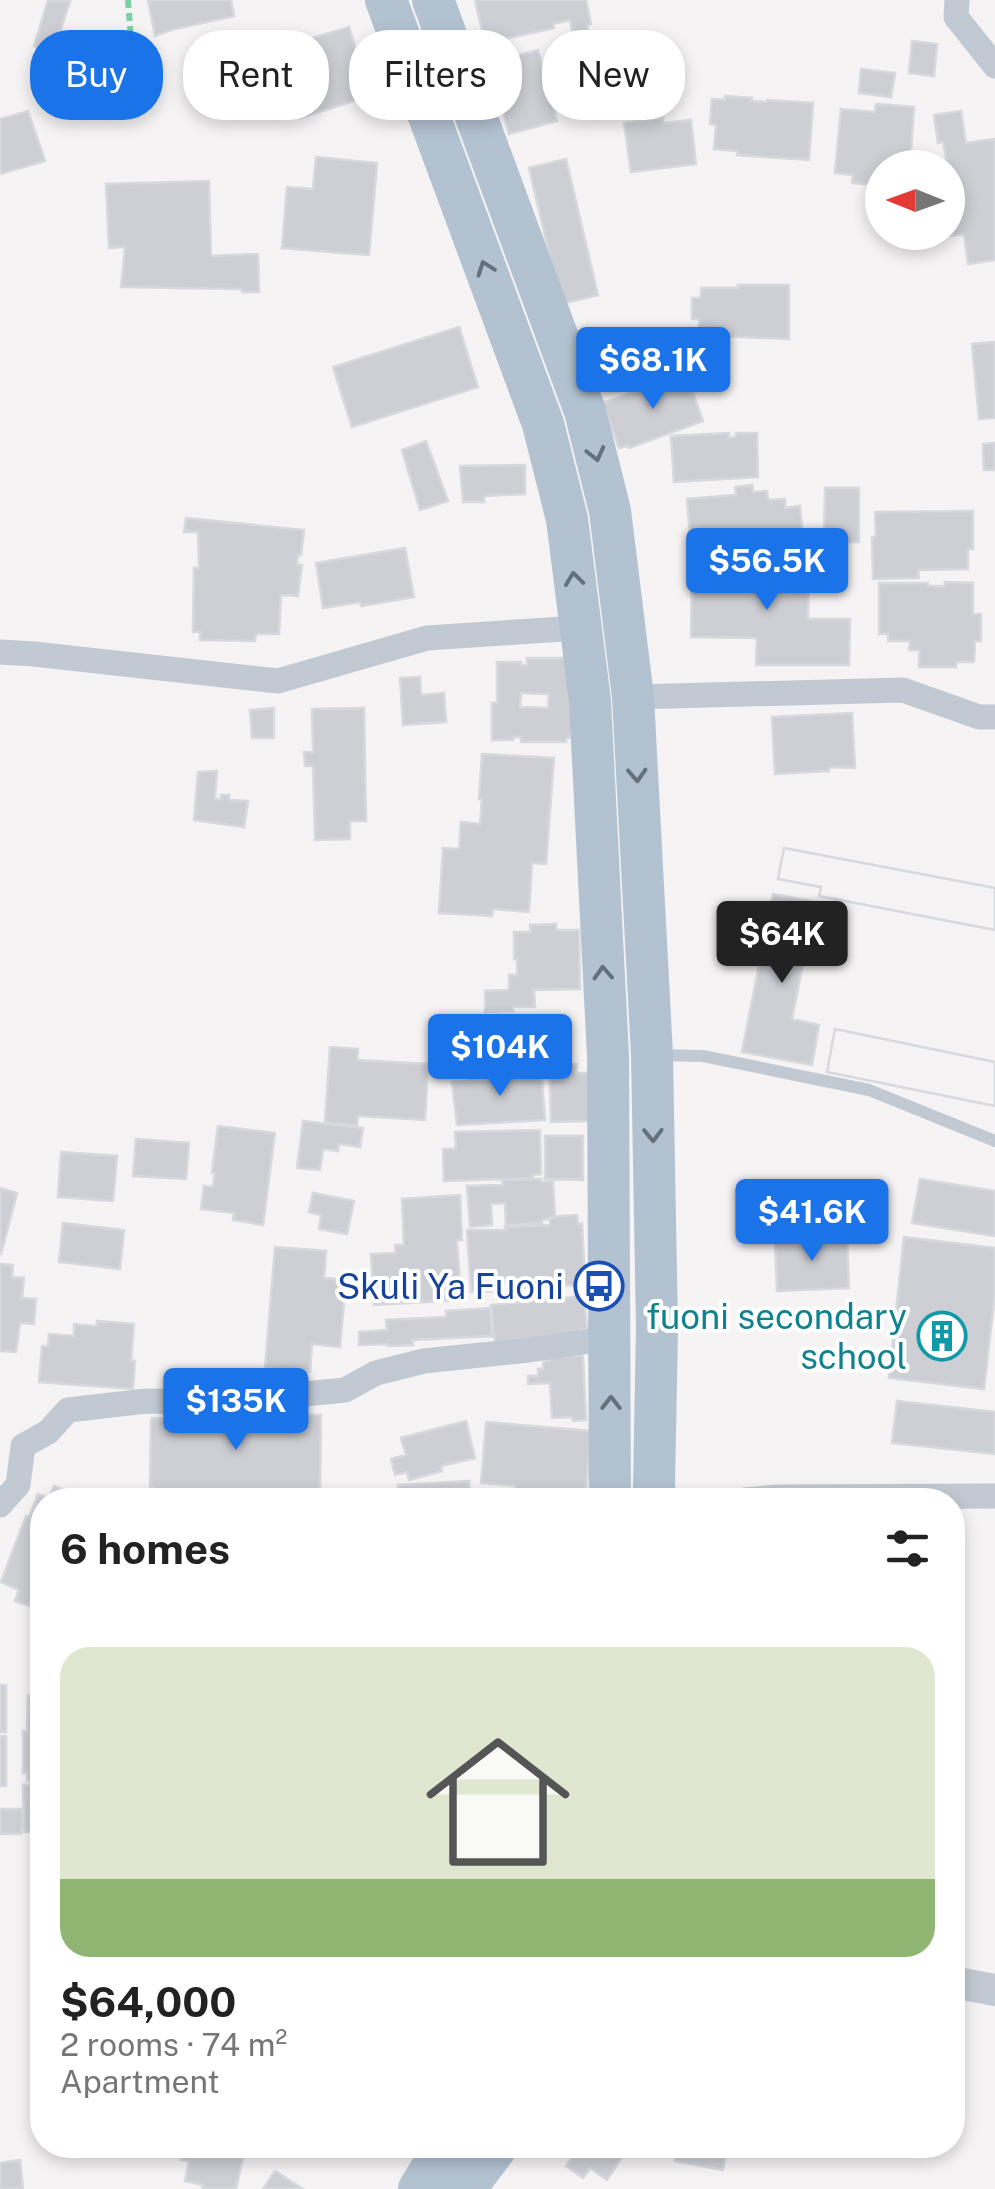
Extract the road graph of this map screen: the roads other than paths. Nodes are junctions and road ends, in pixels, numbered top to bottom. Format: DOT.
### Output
graph roads {
  1 [pos="386,0"];
  2 [pos="432,0"];
  3 [pos="956,0"];
  4 [pos="995,66"];
  5 [pos="581,630"];
  6 [pos="0,652"];
  7 [pos="634,697"];
  8 [pos="995,717"];
  9 [pos="652,1055"];
  10 [pos="995,1141"];
  11 [pos="611,1338"];
  12 [pos="610,1488"];
  13 [pos="654,1488"];
  14 [pos="965,1496"];
  15 [pos="995,1496"];
  16 [pos="0,1505"];
  17 [pos="965,1984"];
  18 [pos="995,1990"];
  19 [pos="438,2158"];
  20 [pos="488,2158"];
  21 [pos="419,2189"];
  22 [pos="465,2189"];
  5 -- 1 [label="main road, one-way"];
  2 -- 7 [label="main road, one-way"];
  3 -- 4 [label="street"];
  5 -- 6 [label="street"];
  11 -- 5 [label="main road, one-way"];
  7 -- 8 [label="street"];
  7 -- 9 [label="main road, one-way"];
  9 -- 10 [label="lane"];
  9 -- 13 [label="main road, one-way"];
  12 -- 11 [label="main road, one-way"];
  11 -- 16 [label="street"];
  14 -- 15 [label="street"];
  17 -- 18 [label="street"];
  19 -- 21 [label="main road"];
  20 -- 22 [label="main road"];
}
